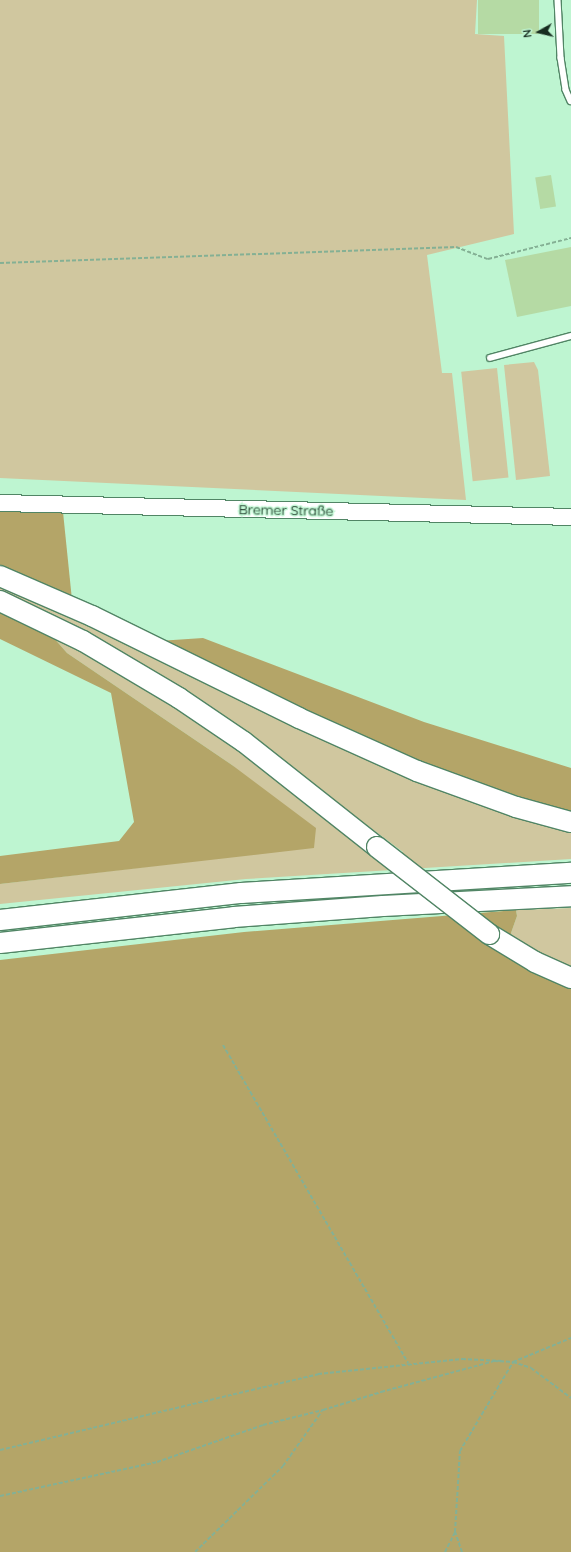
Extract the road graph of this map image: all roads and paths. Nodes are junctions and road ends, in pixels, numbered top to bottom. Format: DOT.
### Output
graph roads {
  1 [pos="558,0"];
  2 [pos="571,101"];
  3 [pos="571,238"];
  4 [pos="0,263"];
  5 [pos="571,336"];
  6 [pos="490,358"];
  7 [pos="0,503"];
  8 [pos="571,517"];
  9 [pos="0,576"];
  10 [pos="0,601"];
  11 [pos="571,822"];
  12 [pos="571,874"];
  13 [pos="571,896"];
  14 [pos="0,920"];
  15 [pos="0,944"];
  16 [pos="571,978"];
  17 [pos="223,1045"];
  18 [pos="571,1338"];
  19 [pos="513,1362"];
  20 [pos="408,1364"];
  21 [pos="571,1398"];
  22 [pos="323,1410"];
  23 [pos="0,1450"];
  24 [pos="0,1496"];
  25 [pos="455,1532"];
  26 [pos="195,1552"];
  27 [pos="445,1552"];
  28 [pos="462,1552"];
  1 -- 2 [label="lane"];
  3 -- 4 [label="path"];
  5 -- 6 [label="lane"];
  7 -- 8 [label="main road, Bremer Straße"];
  9 -- 11 [label="highway"];
  10 -- 16 [label="highway, bridge"];
  12 -- 14 [label="highway"];
  13 -- 15 [label="highway"];
  17 -- 20 [label="path"];
  18 -- 19 [label="path"];
  19 -- 20 [label="path"];
  19 -- 21 [label="path"];
  19 -- 22 [label="path"];
  19 -- 25 [label="path"];
  20 -- 23 [label="path"];
  22 -- 24 [label="path"];
  22 -- 26 [label="path"];
  25 -- 27 [label="path"];
  25 -- 28 [label="path"];
}
